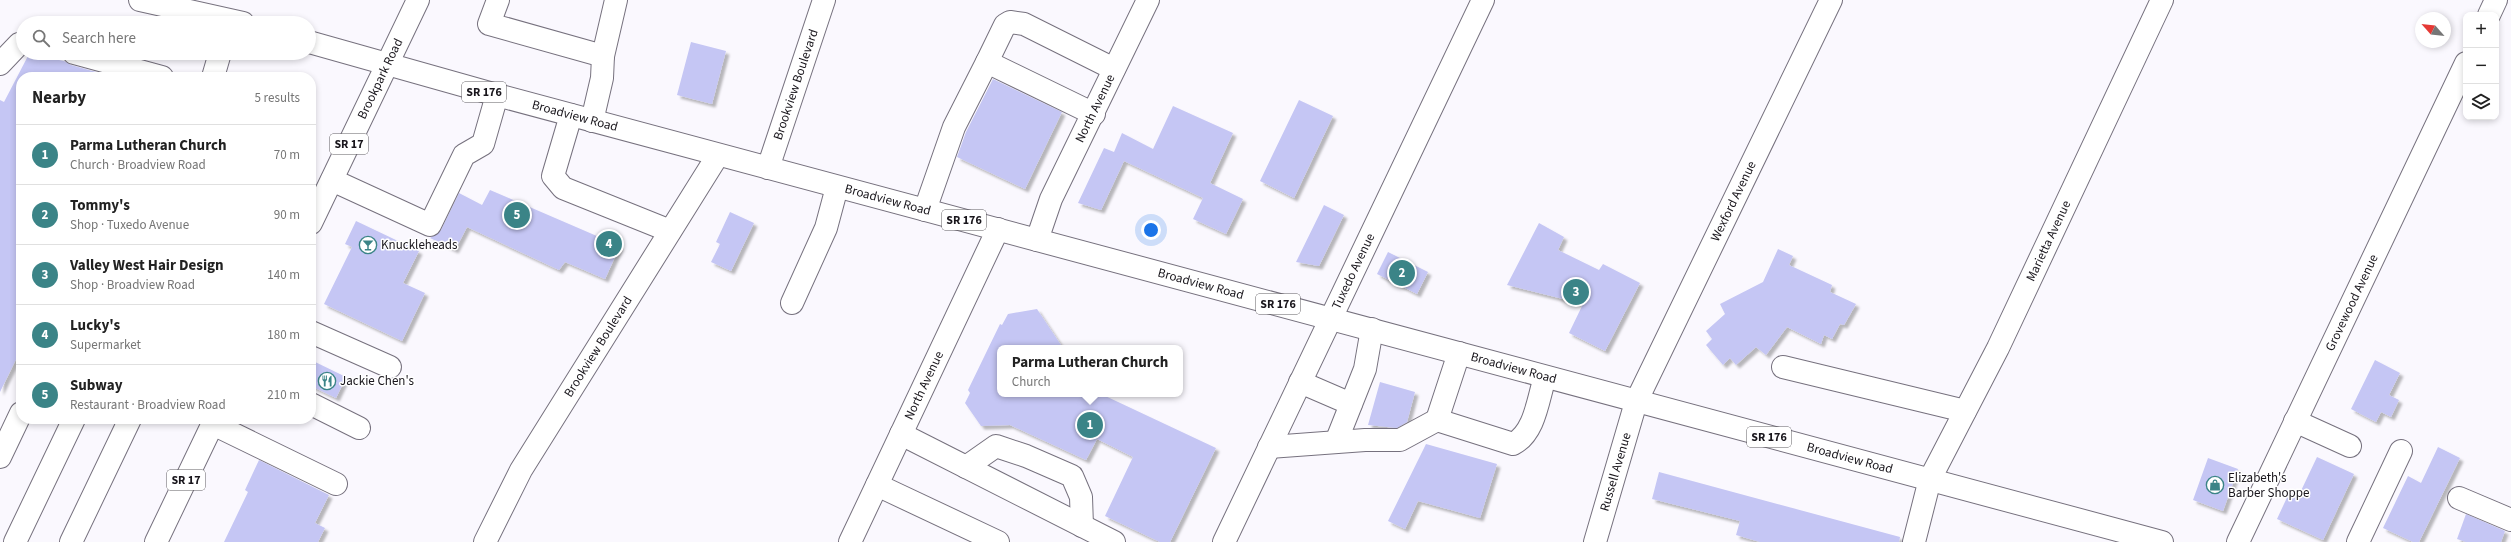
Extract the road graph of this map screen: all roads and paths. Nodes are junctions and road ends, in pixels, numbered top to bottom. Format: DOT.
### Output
graph roads {
  1 [pos="140,0"];
  2 [pos="418,0"];
  3 [pos="498,0"];
  4 [pos="616,0"];
  5 [pos="824,0"];
  6 [pos="1148,0"];
  7 [pos="1483,0"];
  8 [pos="1831,0"];
  9 [pos="2162,0"];
  10 [pos="2496,0"];
  11 [pos="2490,12"];
  12 [pos="208,16"];
  13 [pos="316,44"];
  14 [pos="16,47"];
  15 [pos="603,56"];
  16 [pos="100,60"];
  17 [pos="218,60"];
  18 [pos="987,62"];
  19 [pos="0,64"];
  20 [pos="388,65"];
  21 [pos="1114,69"];
  22 [pos="2463,69"];
  23 [pos="144,72"];
  24 [pos="214,72"];
  25 [pos="496,95"];
  26 [pos="1094,114"];
  27 [pos="571,115"];
  28 [pos="592,121"];
  29 [pos="718,155"];
  30 [pos="768,168"];
  31 [pos="332,180"];
  32 [pos="837,187"];
  33 [pos="925,210"];
  34 [pos="316,213"];
  35 [pos="998,229"];
  36 [pos="670,232"];
  37 [pos="1037,240"];
  38 [pos="792,303"];
  39 [pos="1331,318"];
  40 [pos="1372,329"];
  41 [pos="316,334"];
  42 [pos="1458,353"];
  43 [pos="390,367"];
  44 [pos="1783,367"];
  45 [pos="1545,377"];
  46 [pos="1300,382"];
  47 [pos="1636,402"];
  48 [pos="1351,404"];
  49 [pos="316,406"];
  50 [pos="1965,411"];
  51 [pos="1437,420"];
  52 [pos="2295,421"];
  53 [pos="16,423"];
  54 [pos="72,424"];
  55 [pos="128,424"];
  56 [pos="213,424"];
  57 [pos="218,424"];
  58 [pos="359,428"];
  59 [pos="901,434"];
  60 [pos="1336,442"];
  61 [pos="2350,446"];
  62 [pos="1269,447"];
  63 [pos="2400,451"];
  64 [pos="0,456"];
  65 [pos="966,466"];
  66 [pos="1930,479"];
  67 [pos="336,484"];
  68 [pos="877,485"];
  69 [pos="2459,498"];
  70 [pos="2511,520"];
  71 [pos="1082,526"];
  72 [pos="15,542"];
  73 [pos="72,542"];
  74 [pos="156,542"];
  75 [pos="485,542"];
  76 [pos="850,542"];
  77 [pos="998,542"];
  78 [pos="1114,542"];
  79 [pos="1224,542"];
  80 [pos="1595,542"];
  81 [pos="1914,542"];
  82 [pos="2162,542"];
  83 [pos="2238,542"];
  84 [pos="2358,542"];
  1 -- 12 [label="street"];
  2 -- 20 [label="street, Brookpark Road / SR 17"];
  3 -- 15 [label="street"];
  4 -- 15 [label="street"];
  5 -- 30 [label="street, Brookview Boulevard"];
  6 -- 21 [label="street, North Avenue"];
  7 -- 39 [label="street, Tuxedo Avenue"];
  8 -- 47 [label="street, Wexford Avenue"];
  9 -- 50 [label="street, Marietta Avenue"];
  10 -- 11 [label="street"];
  13 -- 20 [label="street, Broadview Road"];
  14 -- 19 [label="street"];
  15 -- 28 [label="street"];
  16 -- 23 [label="street"];
  17 -- 24 [label="street"];
  18 -- 21 [label="street"];
  18 -- 26 [label="street"];
  18 -- 33 [label="street"];
  20 -- 25 [label="street, Broadview Road / SR 176"];
  20 -- 31 [label="street, Brookpark Road / SR 17"];
  21 -- 26 [label="street, North Avenue"];
  22 -- 52 [label="street, Grovewood Avenue"];
  25 -- 27 [label="street, Broadview Road / SR 176"];
  25 -- 31 [label="street"];
  26 -- 37 [label="street, North Avenue"];
  27 -- 28 [label="street, Broadview Road / SR 176"];
  27 -- 36 [label="street"];
  28 -- 29 [label="street, Broadview Road / SR 176"];
  29 -- 30 [label="street, Broadview Road / SR 176"];
  29 -- 36 [label="street, Brookview Boulevard"];
  30 -- 32 [label="street, Broadview Road / SR 176"];
  31 -- 34 [label="street, Brookpark Road / SR 17"];
  32 -- 33 [label="street, Broadview Road / SR 176"];
  32 -- 38 [label="street"];
  33 -- 35 [label="street, Broadview Road / SR 176"];
  35 -- 37 [label="street, Broadview Road / SR 176"];
  35 -- 59 [label="street, North Avenue"];
  36 -- 75 [label="street, Brookview Boulevard"];
  37 -- 39 [label="street, Broadview Road / SR 176"];
  39 -- 40 [label="street, Broadview Road / SR 176"];
  39 -- 46 [label="street, Tuxedo Avenue"];
  40 -- 42 [label="street, Broadview Road / SR 176"];
  40 -- 48 [label="street"];
  41 -- 43 [label="street"];
  42 -- 45 [label="street, Broadview Road / SR 176"];
  42 -- 51 [label="street"];
  44 -- 50 [label="street"];
  45 -- 47 [label="street, Broadview Road / SR 176"];
  45 -- 51 [label="street"];
  46 -- 48 [label="street"];
  46 -- 62 [label="street, Tuxedo Avenue"];
  47 -- 66 [label="street, Broadview Road / SR 176"];
  47 -- 80 [label="street, Russell Avenue"];
  48 -- 60 [label="street"];
  49 -- 58 [label="street"];
  50 -- 66 [label="street, Marietta Avenue"];
  51 -- 60 [label="street"];
  52 -- 61 [label="street"];
  52 -- 83 [label="street, Grovewood Avenue"];
  53 -- 64 [label="street"];
  54 -- 72 [label="street"];
  55 -- 73 [label="street"];
  56 -- 74 [label="street, SR 17"];
  57 -- 67 [label="street"];
  59 -- 65 [label="street"];
  59 -- 68 [label="street, North Avenue"];
  60 -- 62 [label="street"];
  62 -- 79 [label="street, Tuxedo Avenue"];
  63 -- 84 [label="street"];
  65 -- 71 [label="street"];
  65 -- 71 [label="street"];
  66 -- 81 [label="street, Marietta Avenue"];
  66 -- 82 [label="street, Broadview Road / SR 176"];
  68 -- 76 [label="street, North Avenue"];
  68 -- 77 [label="street"];
  69 -- 70 [label="street"];
  71 -- 78 [label="street"];
}
